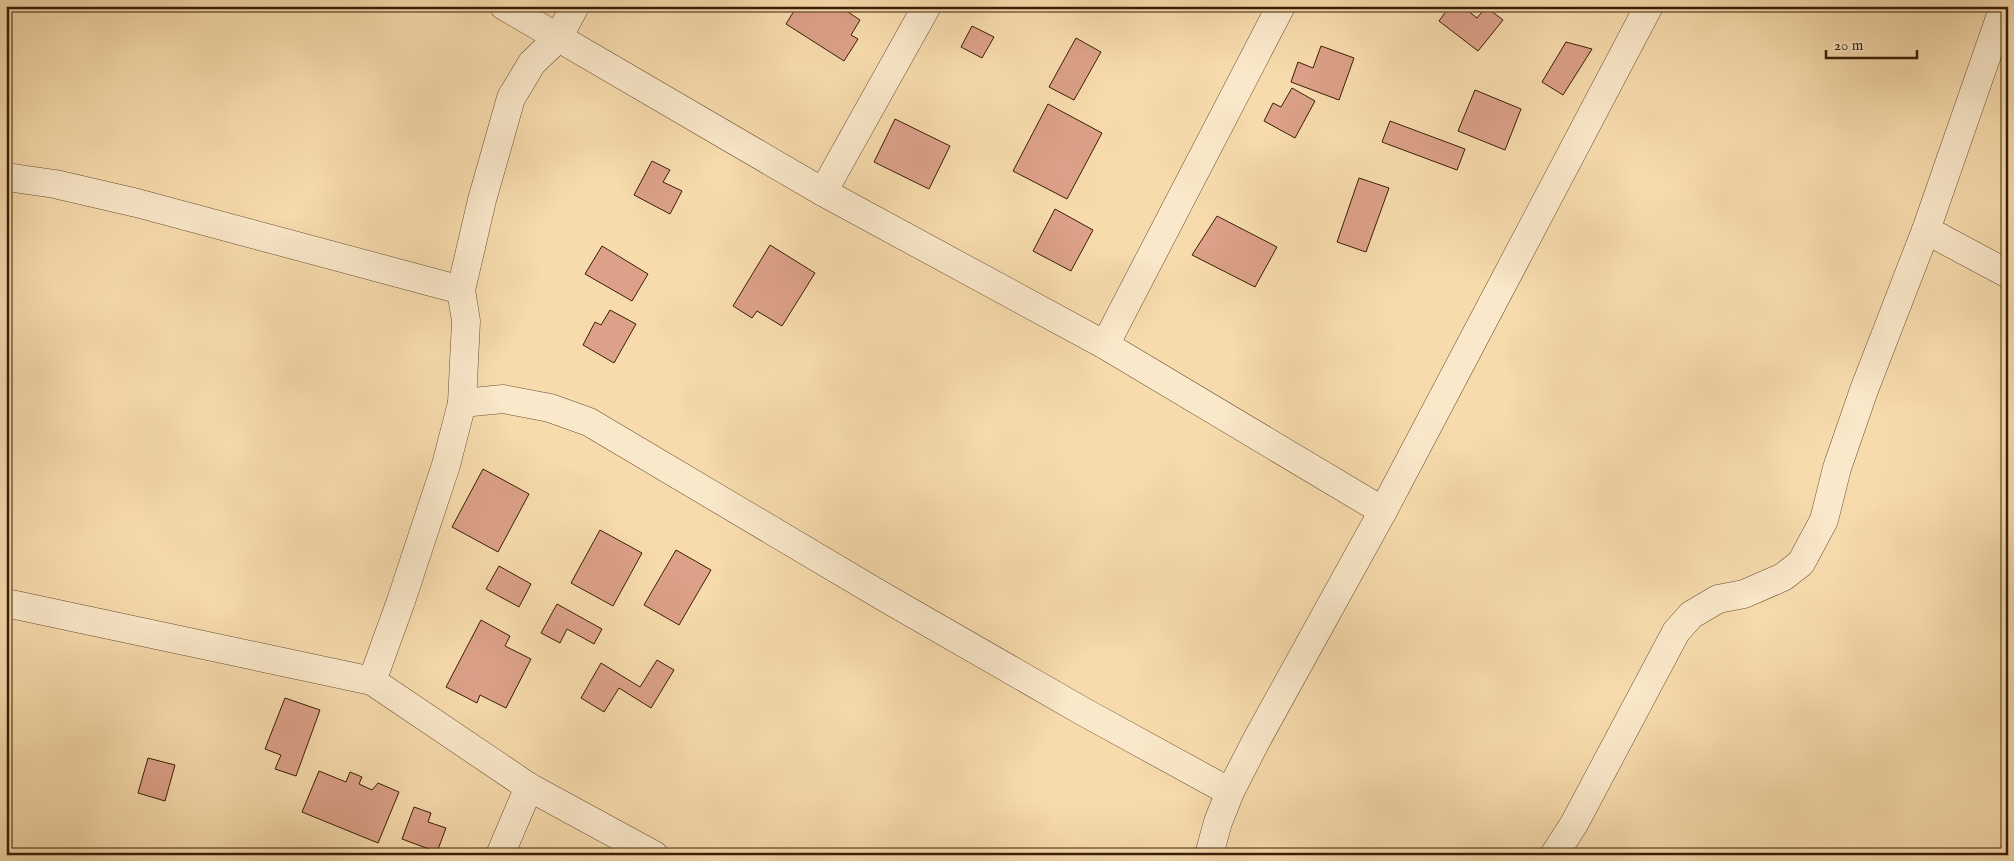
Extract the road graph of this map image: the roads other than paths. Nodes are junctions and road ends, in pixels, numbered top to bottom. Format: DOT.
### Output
graph roads {
  1 [pos="575,6"];
  2 [pos="927,6"];
  3 [pos="1281,6"];
  4 [pos="1649,6"];
  5 [pos="506,7"];
  6 [pos="2002,9"];
  7 [pos="558,38"];
  8 [pos="6,177"];
  9 [pos="823,192"];
  10 [pos="1926,230"];
  11 [pos="2008,274"];
  12 [pos="461,290"];
  13 [pos="1105,345"];
  14 [pos="462,403"];
  15 [pos="1383,511"];
  16 [pos="6,603"];
  17 [pos="372,681"];
  18 [pos="529,787"];
  19 [pos="1230,792"];
  20 [pos="500,855"];
  21 [pos="654,855"];
  22 [pos="1209,855"];
  23 [pos="1554,855"];
  1 -- 7 [label="street"];
  2 -- 9 [label="street"];
  3 -- 13 [label="street"];
  4 -- 15 [label="street"];
  5 -- 7 [label="street"];
  6 -- 10 [label="street"];
  7 -- 9 [label="street"];
  7 -- 12 [label="street"];
  8 -- 12 [label="street"];
  9 -- 13 [label="street"];
  10 -- 11 [label="street"];
  10 -- 23 [label="street"];
  12 -- 14 [label="street"];
  13 -- 15 [label="street"];
  14 -- 17 [label="street"];
  14 -- 19 [label="street"];
  15 -- 19 [label="street"];
  16 -- 17 [label="street"];
  17 -- 18 [label="street"];
  18 -- 20 [label="street"];
  18 -- 21 [label="street"];
  19 -- 22 [label="street"];
}
